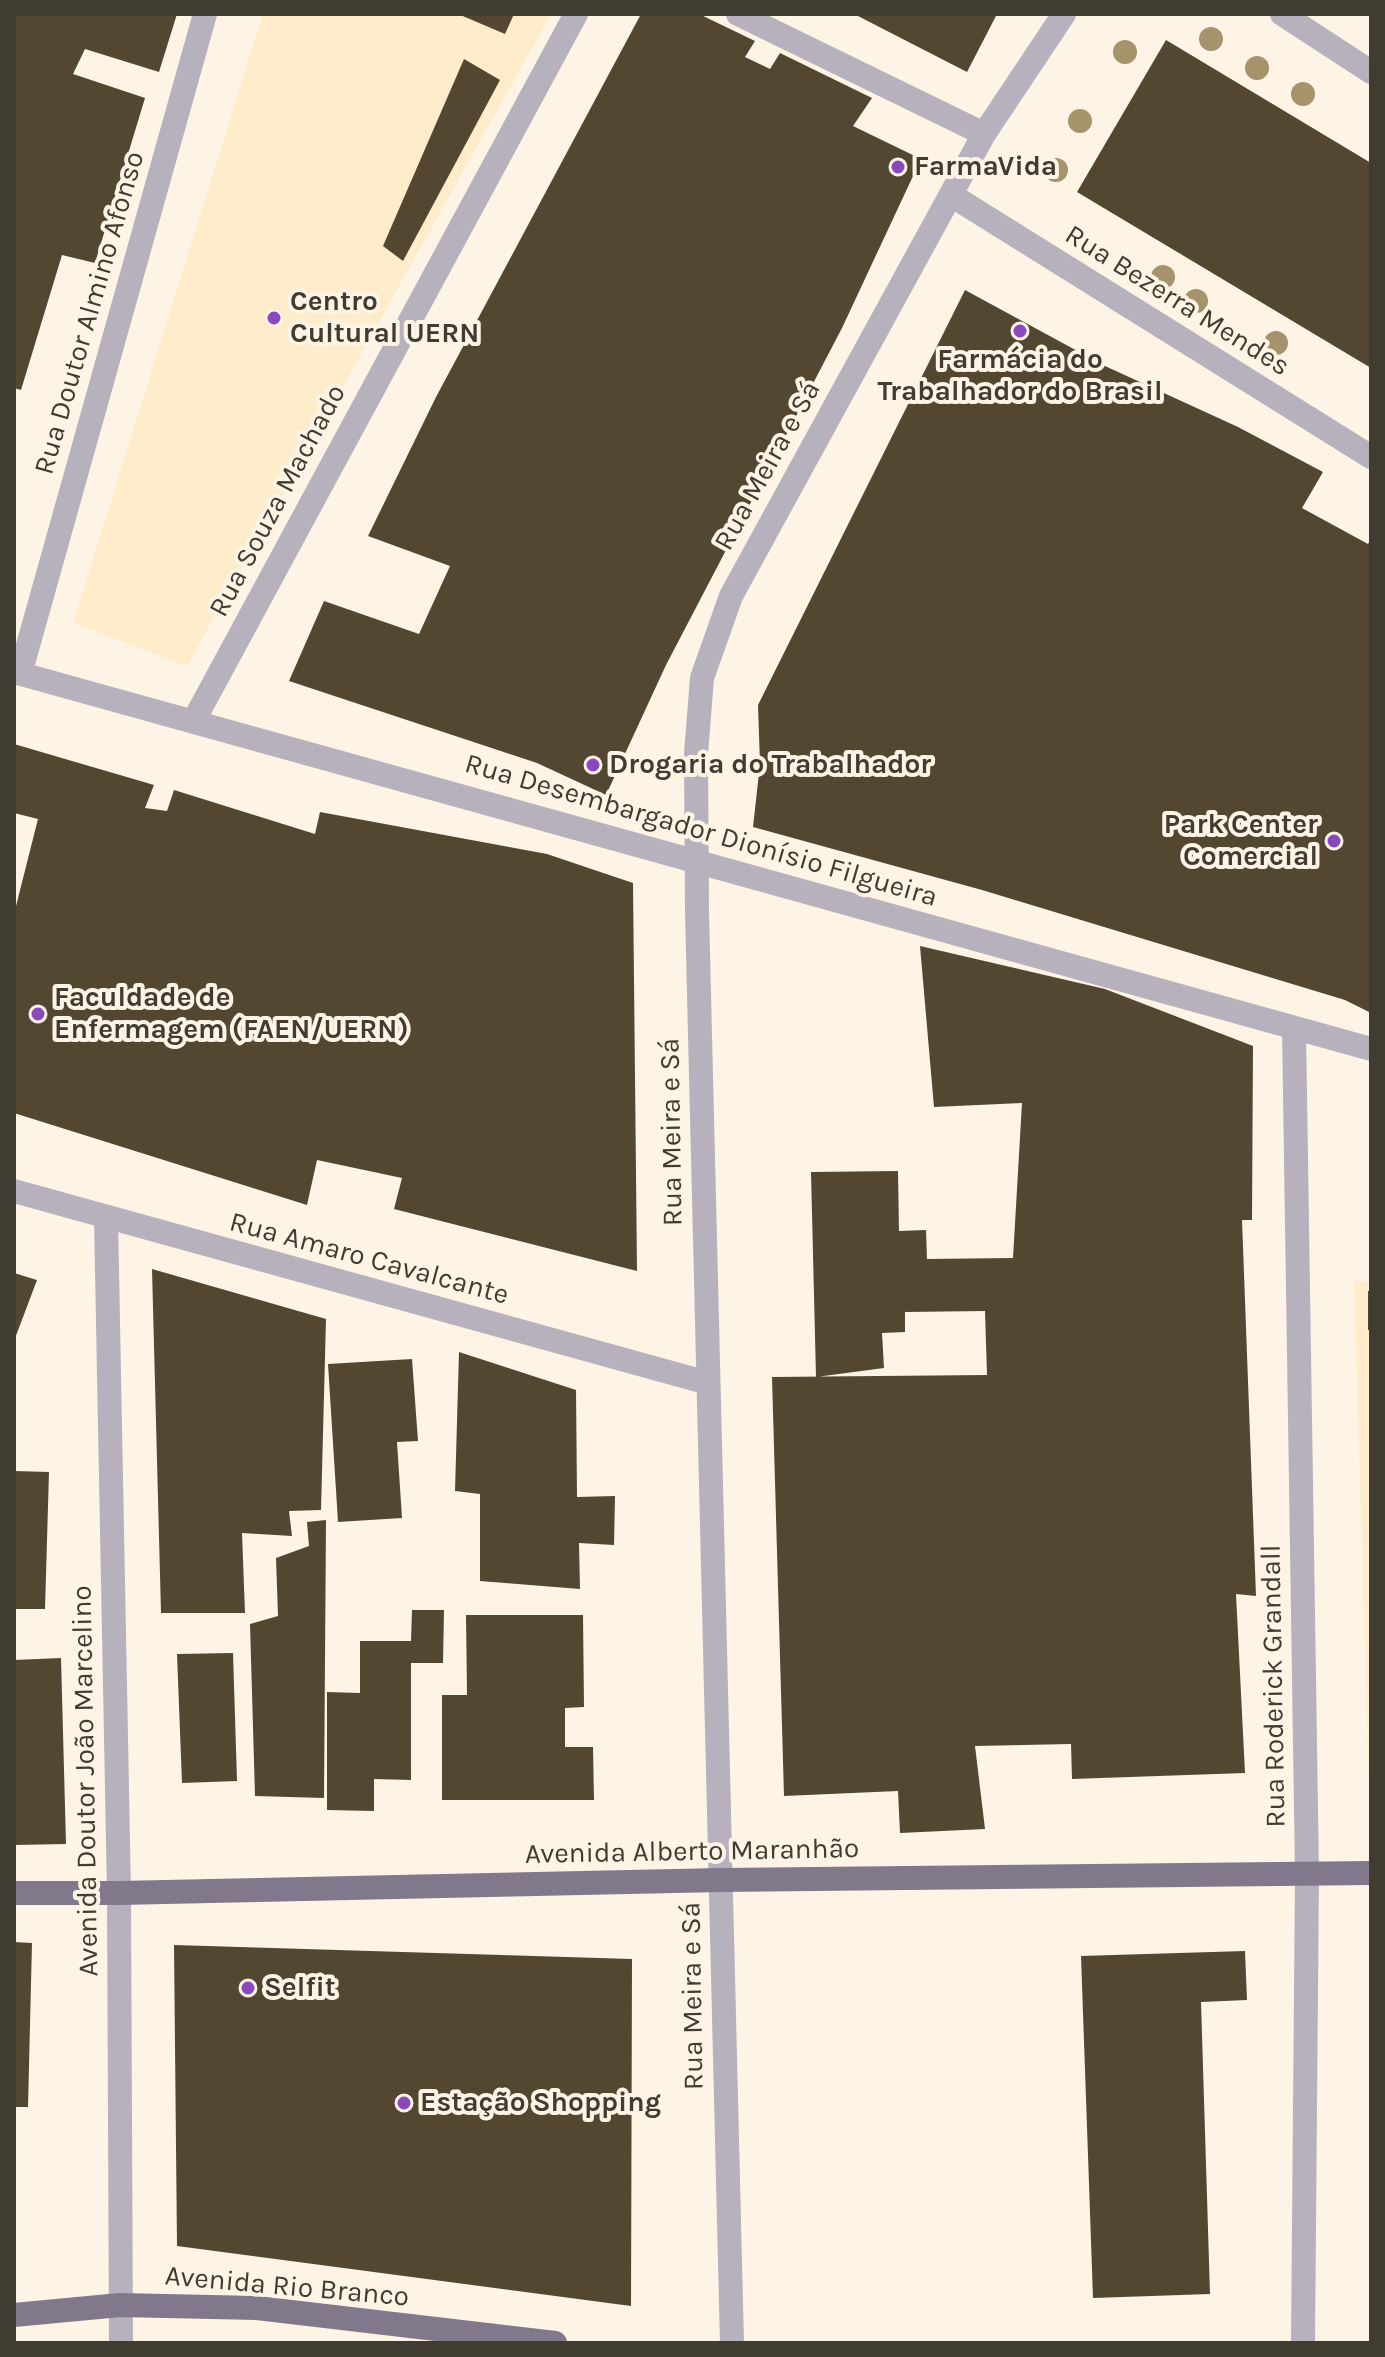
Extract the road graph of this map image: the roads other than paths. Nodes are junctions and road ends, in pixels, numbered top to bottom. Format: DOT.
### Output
graph roads {
  1 [pos="205,14"];
  2 [pos="576,14"];
  3 [pos="738,14"];
  4 [pos="1064,14"];
  5 [pos="1295,17"];
  6 [pos="1371,72"];
  7 [pos="984,134"];
  8 [pos="951,195"];
  9 [pos="1371,457"];
  10 [pos="17,673"];
  11 [pos="193,722"];
  12 [pos="698,861"];
  13 [pos="1294,1029"];
  14 [pos="1371,1049"];
  15 [pos="14,1191"];
  16 [pos="106,1218"];
  17 [pos="708,1383"];
  18 [pos="1307,1873"];
  19 [pos="1371,1873"];
  20 [pos="721,1880"];
  21 [pos="14,1893"];
  22 [pos="119,1893"];
  23 [pos="120,2305"];
  24 [pos="14,2315"];
  25 [pos="121,2343"];
  26 [pos="555,2343"];
  27 [pos="732,2343"];
  28 [pos="1303,2343"];
  1 -- 10 [label="street, Rua Doutor Almino Afonso"];
  2 -- 11 [label="street, Rua Souza Machado"];
  3 -- 7 [label="street"];
  4 -- 7 [label="street, Rua Meira e Sá"];
  5 -- 6 [label="street"];
  7 -- 8 [label="street, Rua Meira e Sá"];
  8 -- 9 [label="street, Rua Bezerra Mendes"];
  8 -- 12 [label="street, Rua Meira e Sá"];
  10 -- 11 [label="street, Rua Desembargador Dionísio Filgueira"];
  11 -- 12 [label="street, Rua Desembargador Dionísio Filgueira"];
  12 -- 13 [label="street, Rua Desembargador Dionísio Filgueira"];
  12 -- 17 [label="street, Rua Meira e Sá"];
  13 -- 14 [label="street, Rua Desembargador Dionísio Filgueira"];
  13 -- 18 [label="street, Rua Roderick Grandall"];
  15 -- 16 [label="street, Rua Amaro Cavalcante"];
  16 -- 17 [label="street, Rua Amaro Cavalcante"];
  16 -- 22 [label="street, Avenida Doutor João Marcelino"];
  17 -- 20 [label="street, Rua Meira e Sá"];
  18 -- 19 [label="main road, Avenida Alberto Maranhão"];
  18 -- 20 [label="main road, Avenida Alberto Maranhão"];
  18 -- 28 [label="street, Rua Roderick Grandall"];
  20 -- 22 [label="main road, Avenida Alberto Maranhão"];
  20 -- 27 [label="street, Rua Meira e Sá"];
  21 -- 22 [label="main road, Avenida Alberto Maranhão"];
  22 -- 23 [label="street, Avenida Doutor João Marcelino"];
  23 -- 24 [label="main road, Avenida Rio Branco"];
  23 -- 25 [label="street, Avenida Doutor João Marcelino"];
  23 -- 26 [label="main road, Avenida Rio Branco"];
}
